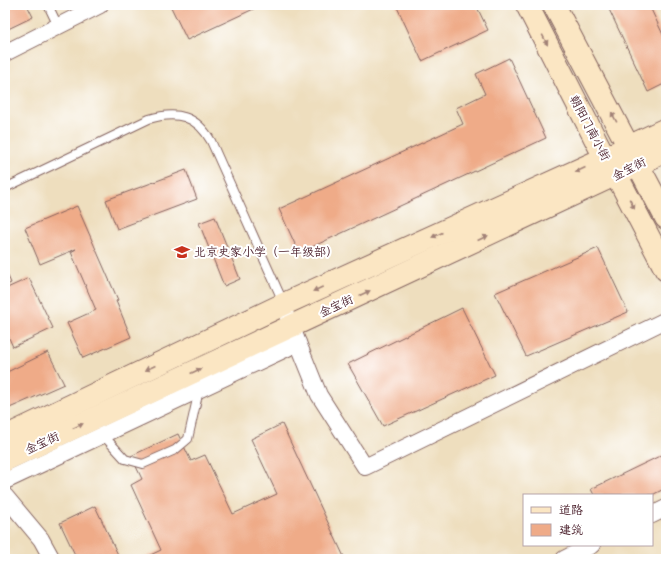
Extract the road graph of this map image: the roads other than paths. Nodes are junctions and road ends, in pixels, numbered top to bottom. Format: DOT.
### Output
graph roads {
  1 [pos="48,5"];
  2 [pos="100,5"];
  3 [pos="527,5"];
  4 [pos="554,5"];
  5 [pos="58,26"];
  6 [pos="5,52"];
  7 [pos="666,129"];
  8 [pos="666,151"];
  9 [pos="633,156"];
  10 [pos="611,167"];
  11 [pos="5,188"];
  12 [pos="666,218"];
  13 [pos="666,270"];
  14 [pos="284,304"];
  15 [pos="666,320"];
  16 [pos="294,335"];
  17 [pos="199,390"];
  18 [pos="103,435"];
  19 [pos="5,437"];
  20 [pos="5,460"];
  21 [pos="5,481"];
  22 [pos="5,496"];
  23 [pos="666,508"];
  24 [pos="653,514"];
  25 [pos="590,546"];
  26 [pos="52,559"];
  27 [pos="564,559"];
  1 -- 5 [label="lane"];
  2 -- 5 [label="street"];
  3 -- 10 [label="main road, 朝阳门南小街, one-way"];
  9 -- 4 [label="main road, one-way"];
  5 -- 6 [label="street"];
  7 -- 9 [label="main road, 金宝街"];
  8 -- 9 [label="main road, 金宝街"];
  9 -- 10 [label="main road, 金宝街"];
  9 -- 12 [label="main road"];
  10 -- 13 [label="main road, 朝阳门南小街, one-way"];
  10 -- 14 [label="main road, 金宝街, one-way"];
  16 -- 10 [label="main road, 金宝街, one-way"];
  11 -- 14 [label="lane"];
  14 -- 16 [label="street"];
  14 -- 19 [label="main road, 金宝街, one-way"];
  15 -- 16 [label="street"];
  16 -- 17 [label="street"];
  20 -- 16 [label="main road, 金宝街, one-way"];
  17 -- 18 [label="street"];
  17 -- 18 [label="lane"];
  18 -- 21 [label="street"];
  22 -- 26 [label="street"];
  23 -- 24 [label="street"];
  25 -- 27 [label="street"];
}
